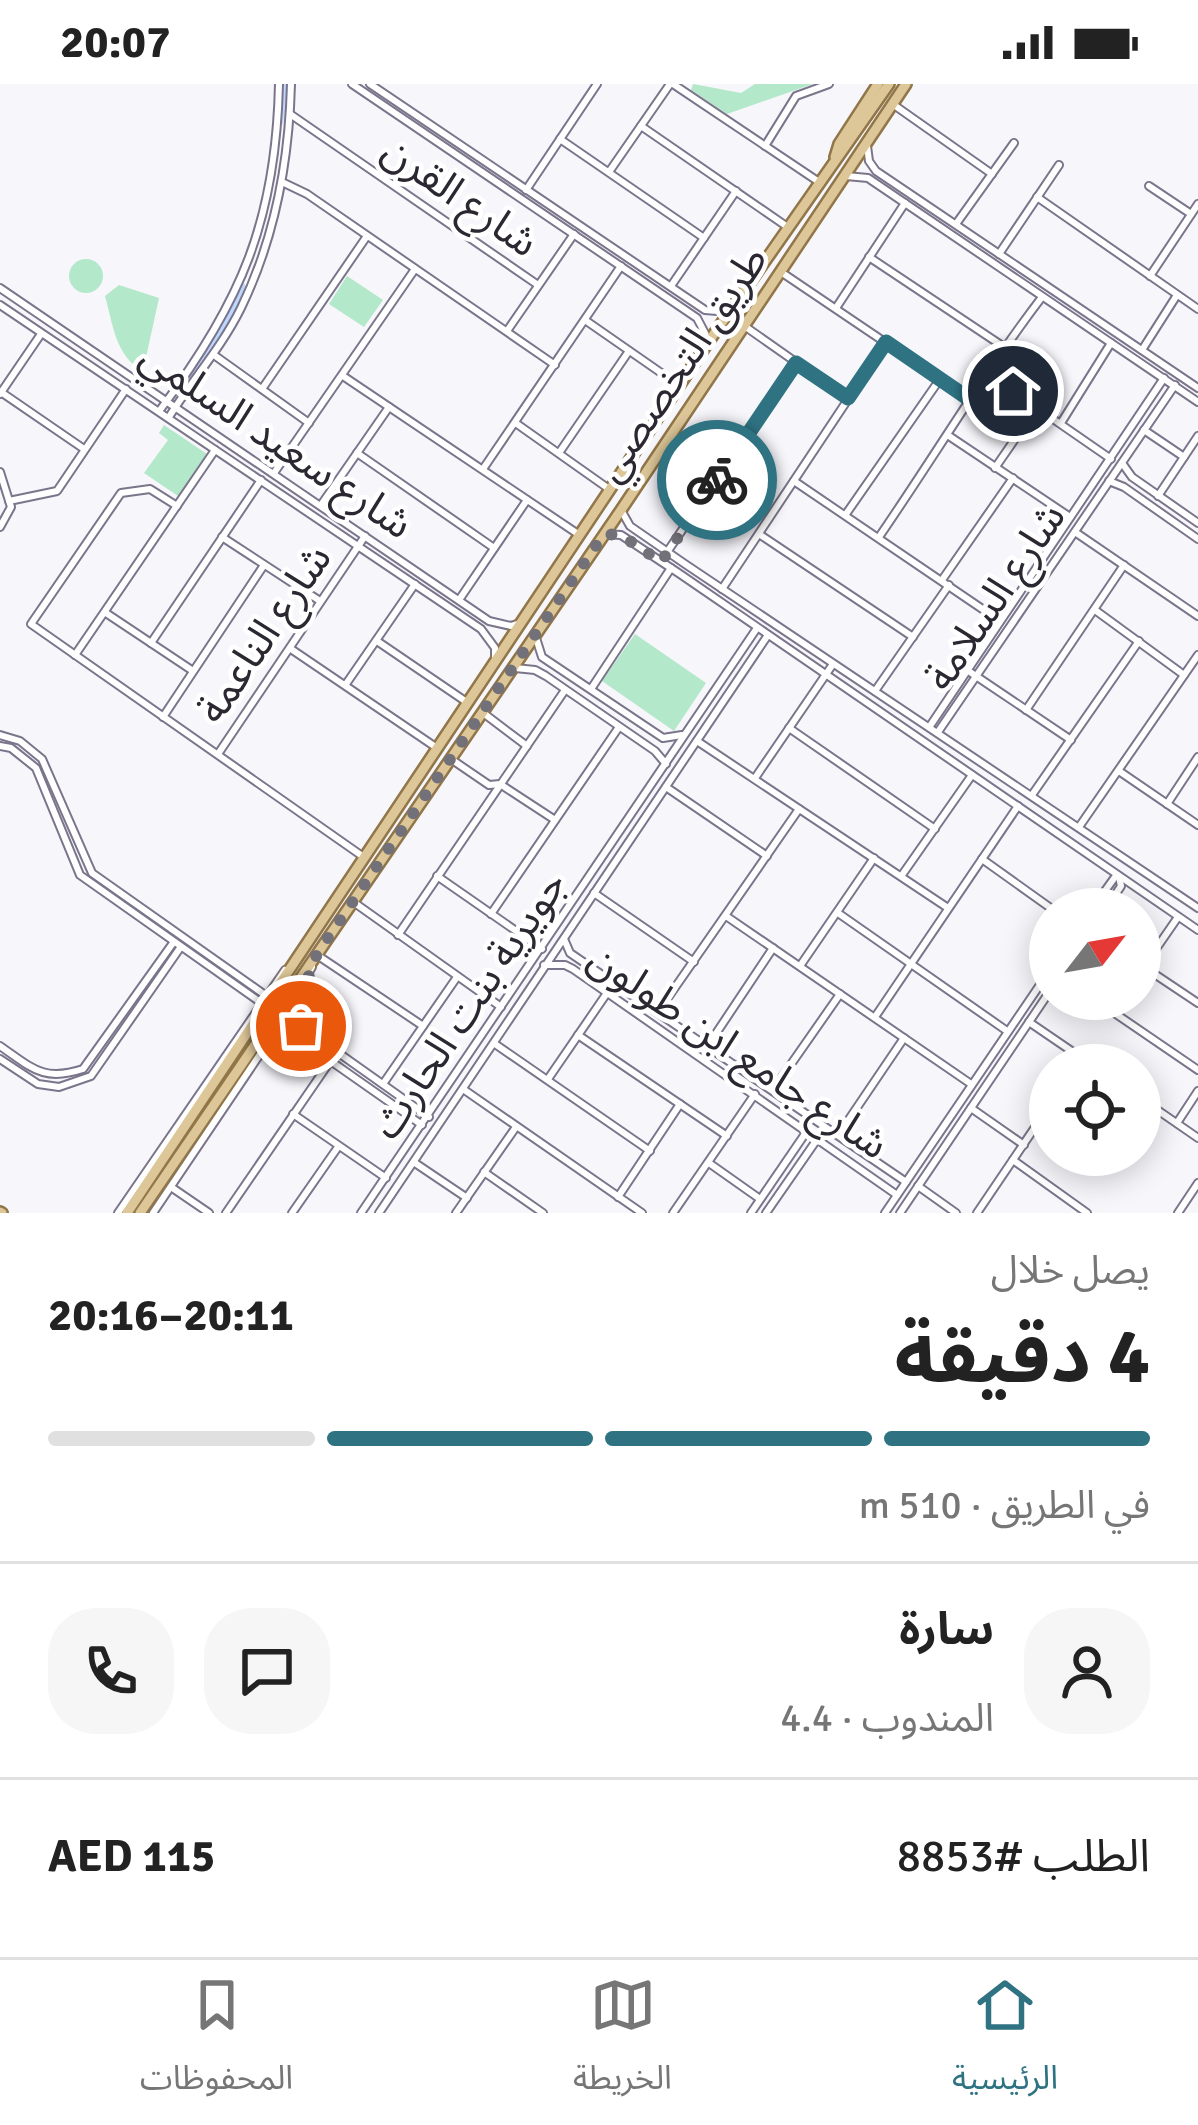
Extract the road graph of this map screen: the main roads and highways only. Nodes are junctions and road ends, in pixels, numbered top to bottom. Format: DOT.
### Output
graph roads {
  1 [pos="878,84"];
  2 [pos="889,84"];
  3 [pos="909,84"];
  4 [pos="832,167"];
  5 [pos="123,1213"];
  6 [pos="140,1213"];
  1 -- 4 [label="main road"];
  2 -- 4 [label="main road, طريق التخصصي"];
  3 -- 6 [label="main road, طريق التخصصي"];
  4 -- 5 [label="main road, طريق التخصصي"];
}
